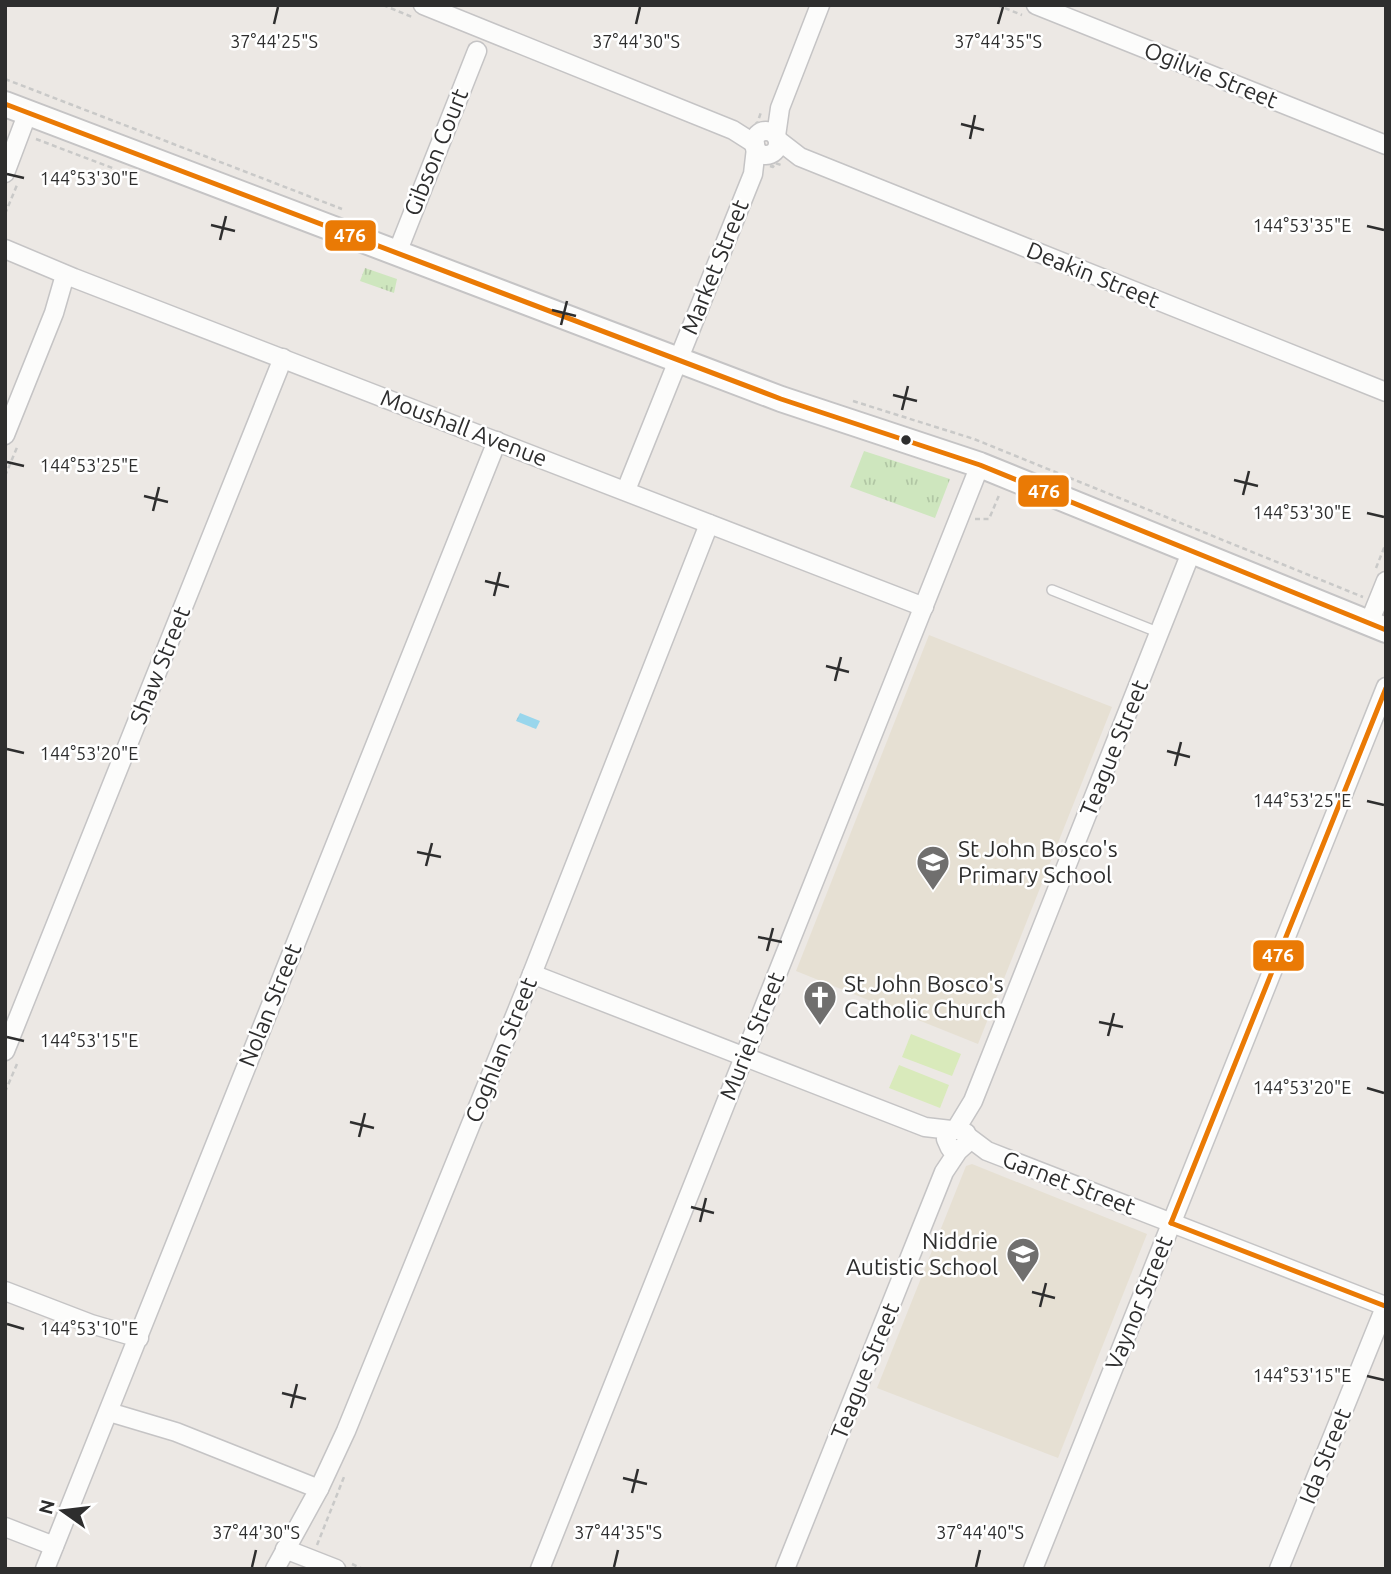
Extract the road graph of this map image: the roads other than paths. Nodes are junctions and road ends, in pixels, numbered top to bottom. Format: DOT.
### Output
graph roads {
  1 [pos="820,5"];
  2 [pos="1036,5"];
  3 [pos="421,12"];
  4 [pos="477,51"];
  5 [pos="17,108"];
  6 [pos="766,143"];
  7 [pos="1386,145"];
  8 [pos="5,173"];
  9 [pos="5,249"];
  10 [pos="397,253"];
  11 [pos="69,276"];
  12 [pos="283,358"];
  13 [pos="677,360"];
  14 [pos="1386,392"];
  15 [pos="5,435"];
  16 [pos="497,441"];
  17 [pos="980,465"];
  18 [pos="626,490"];
  19 [pos="709,524"];
  20 [pos="1192,550"];
  21 [pos="1386,581"];
  22 [pos="1052,590"];
  23 [pos="923,607"];
  24 [pos="1377,626"];
  25 [pos="1160,633"];
  26 [pos="1386,687"];
  27 [pos="532,974"];
  28 [pos="5,1051"];
  29 [pos="744,1056"];
  30 [pos="957,1140"];
  31 [pos="1171,1223"];
  32 [pos="5,1290"];
  33 [pos="1386,1305"];
  34 [pos="1380,1341"];
  35 [pos="137,1342"];
  36 [pos="111,1406"];
  37 [pos="319,1489"];
  38 [pos="5,1527"];
  39 [pos="54,1546"];
  40 [pos="285,1549"];
  41 [pos="339,1564"];
  42 [pos="45,1569"];
  43 [pos="275,1569"];
  44 [pos="540,1569"];
  45 [pos="785,1569"];
  46 [pos="1033,1569"];
  47 [pos="1279,1569"];
  1 -- 6 [label="street, Market Street"];
  2 -- 7 [label="street, Ogilvie Street"];
  3 -- 6 [label="street"];
  4 -- 10 [label="street, Gibson Court"];
  5 -- 8 [label="street"];
  5 -- 10 [label="main road"];
  6 -- 13 [label="street, Market Street"];
  6 -- 14 [label="street, Deakin Street"];
  9 -- 11 [label="street, Moushall Avenue"];
  10 -- 13 [label="main road"];
  11 -- 12 [label="street, Moushall Avenue"];
  11 -- 15 [label="street"];
  12 -- 16 [label="street, Moushall Avenue"];
  12 -- 28 [label="street, Shaw Street"];
  13 -- 17 [label="main road"];
  13 -- 18 [label="street, Market Street"];
  16 -- 18 [label="street, Moushall Avenue"];
  16 -- 35 [label="street, Nolan Street"];
  17 -- 20 [label="main road"];
  17 -- 23 [label="street, Muriel Street"];
  18 -- 19 [label="street, Moushall Avenue"];
  19 -- 23 [label="street, Moushall Avenue"];
  19 -- 27 [label="street, Coghlan Street"];
  20 -- 24 [label="main road"];
  20 -- 25 [label="street, Teague Street"];
  21 -- 24 [label="street"];
  22 -- 25 [label="lane"];
  23 -- 29 [label="street, Muriel Street"];
  25 -- 30 [label="street, Teague Street"];
  26 -- 31 [label="street, Vaynor Street"];
  27 -- 29 [label="street, Garnet Street"];
  27 -- 37 [label="street, Coghlan Street"];
  29 -- 30 [label="street, Garnet Street"];
  29 -- 44 [label="street, Muriel Street"];
  30 -- 31 [label="street, Garnet Street"];
  30 -- 45 [label="street, Teague Street"];
  31 -- 33 [label="street, Garnet Street"];
  31 -- 46 [label="street, Vaynor Street"];
  32 -- 35 [label="street"];
  33 -- 34 [label="street, Ida Street"];
  34 -- 47 [label="street, Ida Street"];
  35 -- 36 [label="street, Nolan Street"];
  36 -- 37 [label="street"];
  36 -- 39 [label="street, Nolan Street"];
  37 -- 40 [label="street, Coghlan Street"];
  38 -- 39 [label="street"];
  39 -- 42 [label="street, Nolan Street"];
  40 -- 41 [label="street"];
  40 -- 43 [label="street, Coghlan Street"];
}
